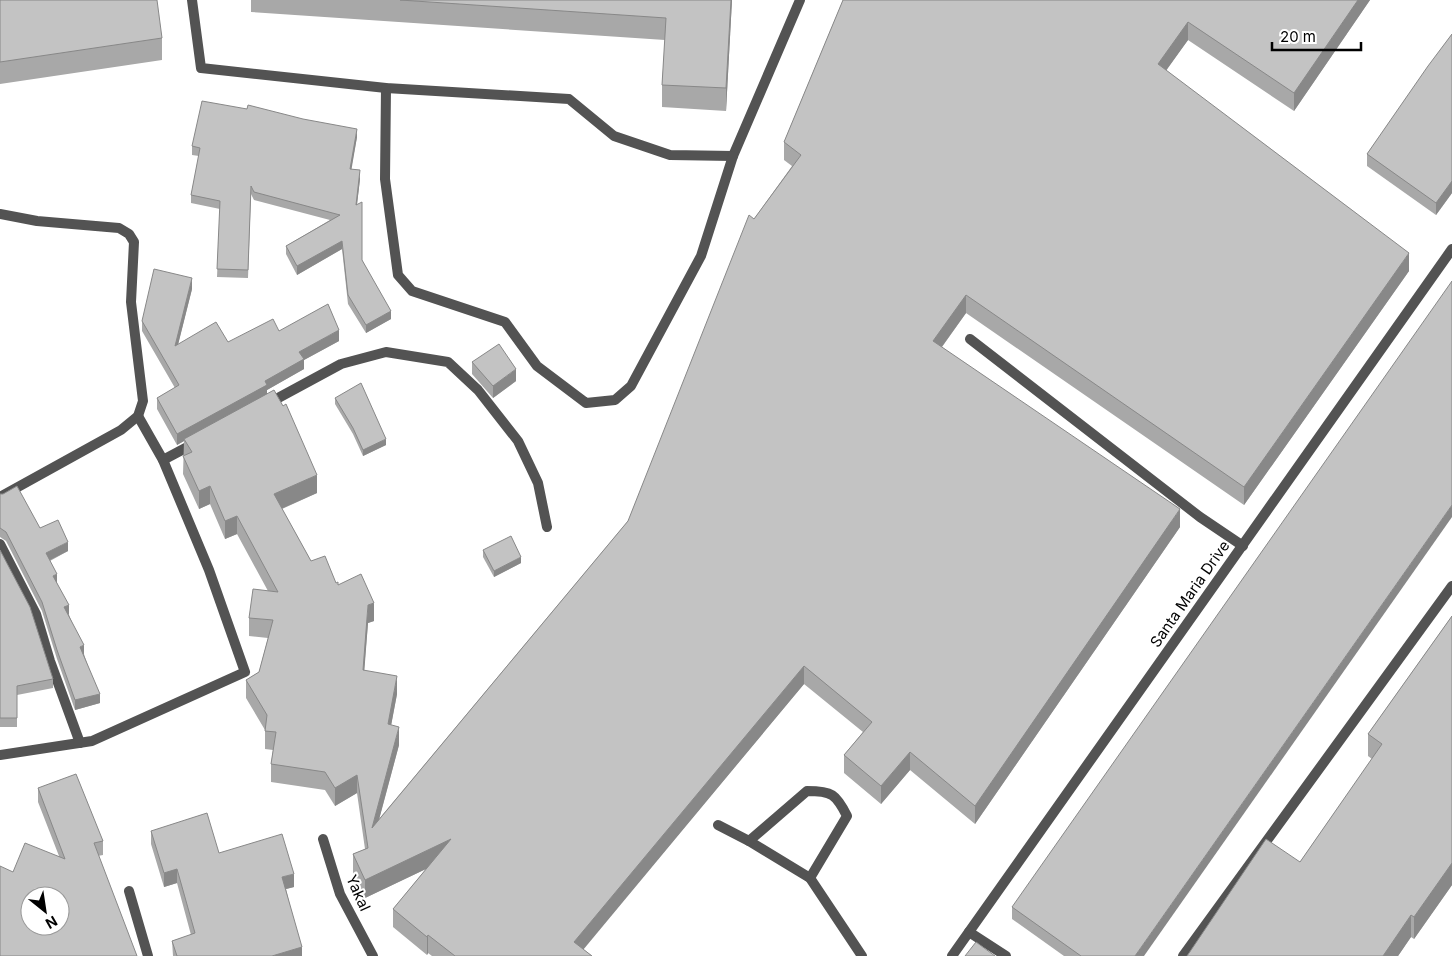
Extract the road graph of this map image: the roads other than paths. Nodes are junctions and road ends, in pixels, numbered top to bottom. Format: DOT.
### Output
graph roads {
  1 [pos="192,0"];
  2 [pos="800,0"];
  3 [pos="386,88"];
  4 [pos="733,156"];
  5 [pos="0,214"];
  6 [pos="1452,249"];
  7 [pos="970,339"];
  8 [pos="256,410"];
  9 [pos="138,416"];
  10 [pos="205,437"];
  11 [pos="163,460"];
  12 [pos="0,497"];
  13 [pos="547,527"];
  14 [pos="0,544"];
  15 [pos="1243,546"];
  16 [pos="1452,586"];
  17 [pos="80,743"];
  18 [pos="0,755"];
  19 [pos="718,825"];
  20 [pos="323,839"];
  21 [pos="749,841"];
  22 [pos="810,878"];
  23 [pos="129,891"];
  24 [pos="969,932"];
  25 [pos="148,956"];
  26 [pos="373,956"];
  27 [pos="862,956"];
  28 [pos="952,956"];
  29 [pos="1006,956"];
  30 [pos="1183,956"];
  1 -- 3 [label="street"];
  2 -- 4 [label="street"];
  3 -- 4 [label="street"];
  3 -- 4 [label="street"];
  5 -- 9 [label="street"];
  6 -- 15 [label="street, Santa Maria Drive"];
  7 -- 15 [label="street"];
  8 -- 13 [label="street"];
  9 -- 11 [label="street"];
  9 -- 12 [label="street"];
  10 -- 11 [label="street"];
  11 -- 17 [label="street"];
  14 -- 17 [label="street"];
  15 -- 24 [label="street, Santa Maria Drive"];
  16 -- 30 [label="street"];
  17 -- 18 [label="street"];
  19 -- 21 [label="street"];
  20 -- 26 [label="street, Yakal"];
  21 -- 22 [label="street"];
  21 -- 22 [label="street"];
  22 -- 27 [label="street"];
  23 -- 25 [label="street"];
  24 -- 28 [label="street, Santa Maria Drive"];
  24 -- 29 [label="street"];
}
